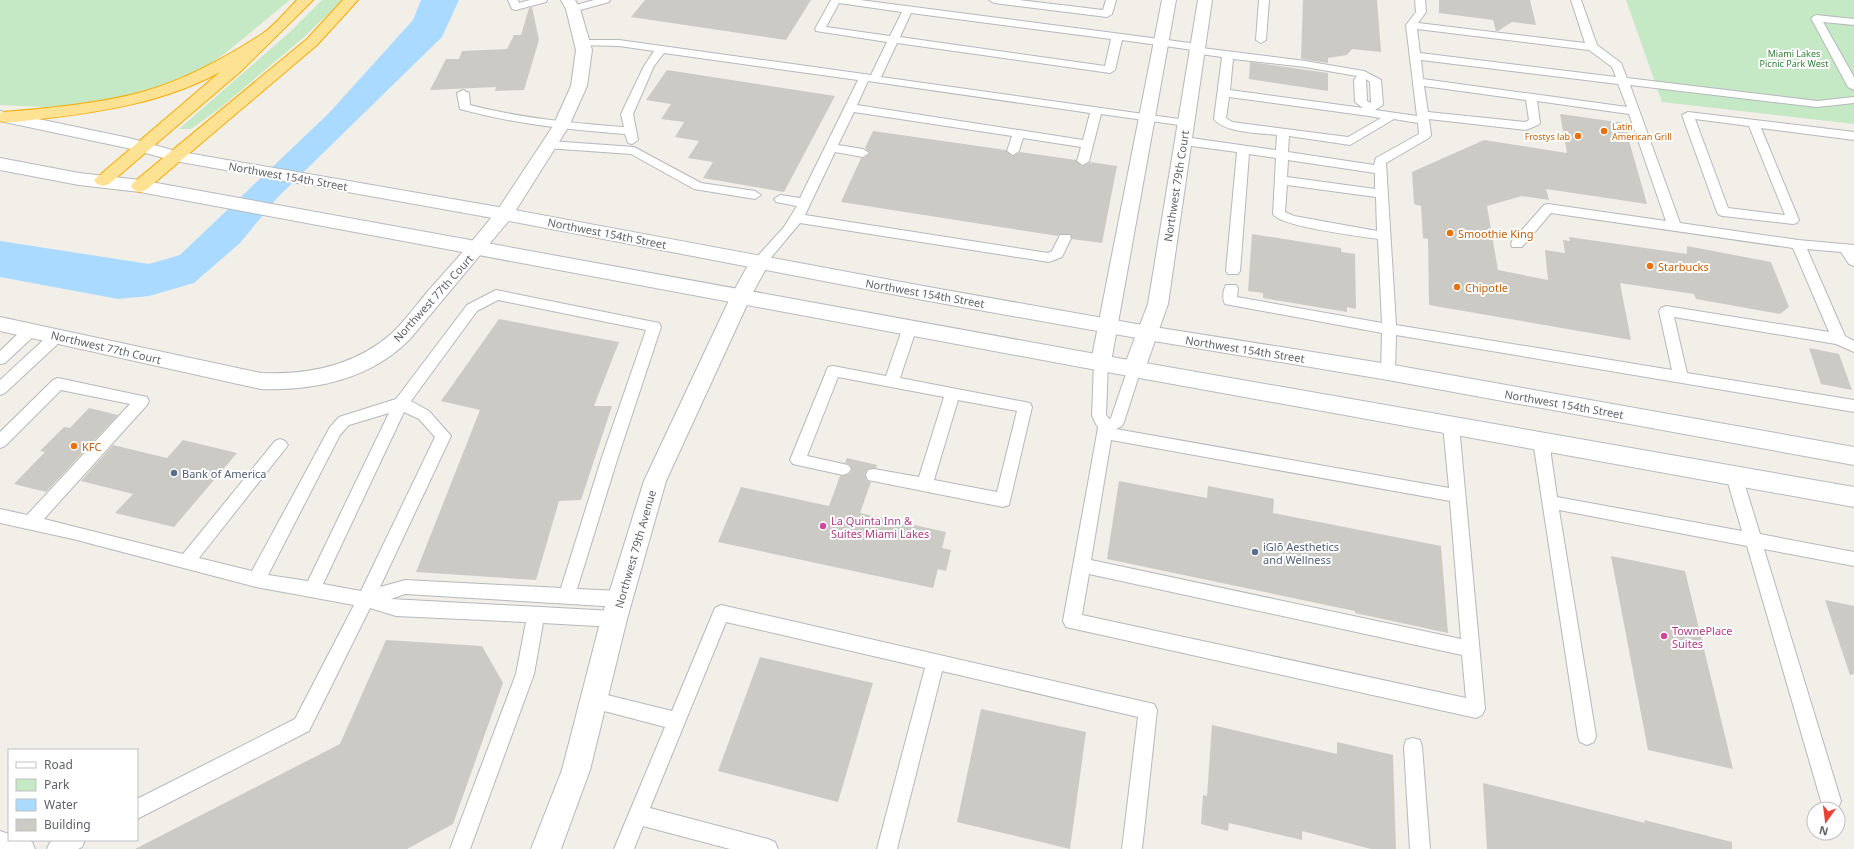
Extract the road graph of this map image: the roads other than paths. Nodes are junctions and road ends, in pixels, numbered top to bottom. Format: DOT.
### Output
graph roads {
  1 [pos="306,0"];
  2 [pos="351,0"];
  3 [pos="513,0"];
  4 [pos="542,0"];
  5 [pos="605,0"];
  6 [pos="838,0"];
  7 [pos="994,0"];
  8 [pos="1111,0"];
  9 [pos="1170,0"];
  10 [pos="1205,0"];
  11 [pos="1264,0"];
  12 [pos="1420,0"];
  13 [pos="1576,0"];
  14 [pos="570,4"];
  15 [pos="1062,4"];
  16 [pos="908,10"];
  17 [pos="1854,22"];
  18 [pos="1411,25"];
  19 [pos="1117,37"];
  20 [pos="265,38"];
  21 [pos="894,40"];
  22 [pos="1261,40"];
  23 [pos="582,42"];
  24 [pos="1161,42"];
  25 [pos="1592,47"];
  26 [pos="661,49"];
  27 [pos="1197,49"];
  28 [pos="1228,55"];
  29 [pos="1415,56"];
  30 [pos="1364,74"];
  31 [pos="870,78"];
  32 [pos="1623,81"];
  33 [pos="1418,82"];
  34 [pos="1854,87"];
  35 [pos="463,93"];
  36 [pos="1224,93"];
  37 [pos="1531,97"];
  38 [pos="1854,100"];
  39 [pos="851,108"];
  40 [pos="1096,110"];
  41 [pos="1369,110"];
  42 [pos="1634,111"];
  43 [pos="1,116"];
  44 [pos="1392,116"];
  45 [pos="1147,117"];
  46 [pos="1423,117"];
  47 [pos="1186,123"];
  48 [pos="1752,123"];
  49 [pos="561,126"];
  50 [pos="630,131"];
  51 [pos="1283,132"];
  52 [pos="1019,133"];
  53 [pos="1854,136"];
  54 [pos="1184,141"];
  55 [pos="833,144"];
  56 [pos="1088,144"];
  57 [pos="550,145"];
  58 [pos="143,147"];
  59 [pos="865,149"];
  60 [pos="1243,150"];
  61 [pos="634,151"];
  62 [pos="1013,151"];
  63 [pos="1282,155"];
  64 [pos="175,156"];
  65 [pos="1084,161"];
  66 [pos="0,164"];
  67 [pos="1381,170"];
  68 [pos="103,180"];
  69 [pos="1281,180"];
  70 [pos="140,186"];
  71 [pos="1382,194"];
  72 [pos="755,195"];
  73 [pos="780,199"];
  74 [pos="804,203"];
  75 [pos="504,214"];
  76 [pos="797,218"];
  77 [pos="1676,227"];
  78 [pos="1384,236"];
  79 [pos="1065,238"];
  80 [pos="1518,244"];
  81 [pos="1798,244"];
  82 [pos="478,247"];
  83 [pos="1850,248"];
  84 [pos="1854,261"];
  85 [pos="759,263"];
  86 [pos="1233,271"];
  87 [pos="1231,288"];
  88 [pos="741,296"];
  89 [pos="0,324"];
  90 [pos="1108,326"];
  91 [pos="910,327"];
  92 [pos="1389,329"];
  93 [pos="31,330"];
  94 [pos="1148,333"];
  95 [pos="57,336"];
  96 [pos="1839,338"];
  97 [pos="1854,346"];
  98 [pos="0,359"];
  99 [pos="1101,362"];
  100 [pos="1134,369"];
  101 [pos="1388,372"];
  102 [pos="1680,378"];
  103 [pos="891,382"];
  104 [pos="0,389"];
  105 [pos="952,394"];
  106 [pos="400,403"];
  107 [pos="1854,406"];
  108 [pos="1451,425"];
  109 [pos="1105,430"];
  110 [pos="1541,441"];
  111 [pos="0,442"];
  112 [pos="280,445"];
  113 [pos="1854,456"];
  114 [pos="843,469"];
  115 [pos="874,475"];
  116 [pos="1734,476"];
  117 [pos="925,485"];
  118 [pos="1457,496"];
  119 [pos="1854,497"];
  120 [pos="1550,502"];
  121 [pos="0,516"];
  122 [pos="31,522"];
  123 [pos="1753,540"];
  124 [pos="1854,559"];
  125 [pos="187,561"];
  126 [pos="1081,565"];
  127 [pos="256,580"];
  128 [pos="312,590"];
  129 [pos="567,595"];
  130 [pos="366,599"];
  131 [pos="617,609"];
  132 [pos="536,615"];
  133 [pos="1471,649"];
  134 [pos="935,662"];
  135 [pos="595,701"];
  136 [pos="676,721"];
  137 [pos="1587,736"];
  138 [pos="1413,747"];
  139 [pos="1831,801"];
  140 [pos="138,808"];
  141 [pos="638,815"];
  142 [pos="0,841"];
  143 [pos="73,841"];
  144 [pos="25,849"];
  145 [pos="57,849"];
  146 [pos="460,849"];
  147 [pos="546,849"];
  148 [pos="624,849"];
  149 [pos="768,849"];
  150 [pos="888,849"];
  151 [pos="1132,849"];
  152 [pos="1420,849"];
  1 -- 20 [label="highway"];
  2 -- 64 [label="highway"];
  3 -- 4 [label="lane"];
  5 -- 14 [label="lane"];
  6 -- 16 [label="lane"];
  6 -- 21 [label="lane"];
  7 -- 15 [label="lane"];
  8 -- 15 [label="lane"];
  9 -- 24 [label="main road"];
  10 -- 27 [label="main road, Northwest 79th Court"];
  11 -- 22 [label="lane"];
  12 -- 18 [label="lane"];
  13 -- 25 [label="lane"];
  14 -- 23 [label="main road, Northwest 77th Court"];
  16 -- 19 [label="lane"];
  16 -- 21 [label="lane"];
  17 -- 34 [label="lane"];
  18 -- 25 [label="lane"];
  18 -- 29 [label="lane"];
  19 -- 21 [label="lane"];
  19 -- 24 [label="lane"];
  20 -- 43 [label="highway"];
  20 -- 58 [label="highway"];
  21 -- 31 [label="lane"];
  23 -- 26 [label="lane"];
  23 -- 49 [label="main road, Northwest 77th Court"];
  24 -- 27 [label="lane"];
  24 -- 45 [label="main road"];
  25 -- 32 [label="lane"];
  26 -- 31 [label="lane"];
  26 -- 50 [label="lane"];
  27 -- 28 [label="lane"];
  27 -- 47 [label="main road, Northwest 79th Court"];
  28 -- 30 [label="lane"];
  28 -- 36 [label="lane"];
  29 -- 32 [label="lane"];
  29 -- 33 [label="lane"];
  30 -- 41 [label="lane"];
  30 -- 41 [label="lane"];
  31 -- 39 [label="lane"];
  31 -- 40 [label="lane"];
  32 -- 38 [label="lane"];
  32 -- 42 [label="lane"];
  33 -- 37 [label="lane"];
  33 -- 46 [label="lane"];
  35 -- 49 [label="lane"];
  36 -- 41 [label="lane"];
  36 -- 51 [label="lane"];
  37 -- 42 [label="lane"];
  37 -- 46 [label="lane"];
  39 -- 52 [label="lane"];
  39 -- 55 [label="lane"];
  40 -- 45 [label="lane"];
  40 -- 56 [label="lane"];
  41 -- 44 [label="lane"];
  42 -- 77 [label="lane"];
  43 -- 58 [label="main road, Northwest 154th Street"];
  44 -- 46 [label="lane"];
  44 -- 51 [label="lane"];
  45 -- 47 [label="lane"];
  45 -- 90 [label="main road"];
  46 -- 67 [label="lane"];
  47 -- 54 [label="main road, Northwest 79th Court"];
  48 -- 48 [label="lane"];
  48 -- 53 [label="lane"];
  49 -- 50 [label="lane"];
  49 -- 57 [label="main road, Northwest 77th Court"];
  50 -- 61 [label="lane"];
  51 -- 63 [label="lane"];
  52 -- 56 [label="lane"];
  52 -- 62 [label="lane"];
  54 -- 60 [label="lane"];
  54 -- 94 [label="main road, Northwest 79th Court"];
  55 -- 59 [label="lane"];
  55 -- 74 [label="lane"];
  56 -- 65 [label="lane"];
  57 -- 61 [label="lane"];
  57 -- 75 [label="main road, Northwest 77th Court"];
  58 -- 64 [label="main road, Northwest 154th Street"];
  58 -- 68 [label="highway"];
  60 -- 63 [label="lane"];
  60 -- 86 [label="lane"];
  61 -- 72 [label="lane"];
  63 -- 67 [label="lane"];
  63 -- 69 [label="lane"];
  64 -- 70 [label="highway"];
  64 -- 75 [label="main road, Northwest 154th Street"];
  66 -- 68 [label="main road"];
  67 -- 71 [label="lane"];
  68 -- 70 [label="main road"];
  69 -- 71 [label="lane"];
  69 -- 78 [label="lane"];
  70 -- 82 [label="main road"];
  71 -- 78 [label="lane"];
  73 -- 74 [label="lane"];
  74 -- 76 [label="lane"];
  75 -- 82 [label="main road, Northwest 77th Court"];
  75 -- 85 [label="main road, Northwest 154th Street"];
  76 -- 79 [label="lane"];
  76 -- 85 [label="lane"];
  77 -- 80 [label="lane"];
  77 -- 81 [label="lane"];
  78 -- 92 [label="lane"];
  81 -- 83 [label="lane"];
  81 -- 96 [label="lane"];
  82 -- 88 [label="main road"];
  82 -- 95 [label="main road, Northwest 77th Court"];
  83 -- 84 [label="lane"];
  85 -- 88 [label="main road, Northwest 79th Avenue"];
  85 -- 90 [label="main road, Northwest 154th Street"];
  87 -- 92 [label="lane"];
  88 -- 91 [label="main road"];
  88 -- 131 [label="main road, Northwest 79th Avenue"];
  89 -- 93 [label="main road, Northwest 77th Court"];
  90 -- 94 [label="main road, Northwest 154th Street"];
  90 -- 99 [label="main road"];
  91 -- 99 [label="main road"];
  91 -- 103 [label="lane"];
  92 -- 101 [label="lane"];
  92 -- 102 [label="lane"];
  93 -- 95 [label="main road, Northwest 77th Court"];
  93 -- 98 [label="lane"];
  94 -- 100 [label="main road, Northwest 79th Court"];
  94 -- 101 [label="main road, Northwest 154th Street"];
  95 -- 104 [label="lane"];
  96 -- 97 [label="lane"];
  96 -- 102 [label="lane"];
  99 -- 100 [label="main road"];
  99 -- 109 [label="lane"];
  100 -- 108 [label="main road"];
  100 -- 109 [label="lane"];
  101 -- 113 [label="main road, Northwest 154th Street"];
  102 -- 107 [label="lane"];
  103 -- 105 [label="lane"];
  103 -- 114 [label="lane"];
  105 -- 117 [label="lane"];
  105 -- 117 [label="lane"];
  106 -- 127 [label="lane"];
  106 -- 128 [label="lane"];
  106 -- 129 [label="lane"];
  106 -- 130 [label="lane"];
  108 -- 110 [label="main road"];
  108 -- 118 [label="lane"];
  109 -- 118 [label="lane"];
  109 -- 126 [label="lane"];
  110 -- 116 [label="main road"];
  110 -- 120 [label="lane"];
  111 -- 122 [label="lane"];
  112 -- 125 [label="lane"];
  115 -- 117 [label="lane"];
  116 -- 119 [label="main road"];
  116 -- 123 [label="lane"];
  118 -- 133 [label="lane"];
  120 -- 123 [label="lane"];
  120 -- 137 [label="lane"];
  121 -- 122 [label="lane"];
  122 -- 125 [label="lane"];
  123 -- 124 [label="lane"];
  123 -- 139 [label="lane"];
  125 -- 127 [label="lane"];
  126 -- 133 [label="lane"];
  126 -- 133 [label="lane"];
  127 -- 128 [label="lane"];
  128 -- 130 [label="lane"];
  129 -- 130 [label="lane"];
  129 -- 131 [label="lane"];
  130 -- 132 [label="lane"];
  130 -- 140 [label="lane"];
  131 -- 132 [label="lane"];
  131 -- 135 [label="main road, Northwest 79th Avenue"];
  132 -- 146 [label="lane"];
  134 -- 136 [label="lane"];
  134 -- 150 [label="lane"];
  134 -- 151 [label="lane"];
  135 -- 136 [label="lane"];
  135 -- 147 [label="main road, Northwest 79th Avenue"];
  136 -- 141 [label="lane"];
  138 -- 152 [label="lane"];
  141 -- 148 [label="lane"];
  141 -- 149 [label="lane"];
  142 -- 144 [label="lane"];
  143 -- 145 [label="lane"];
}
